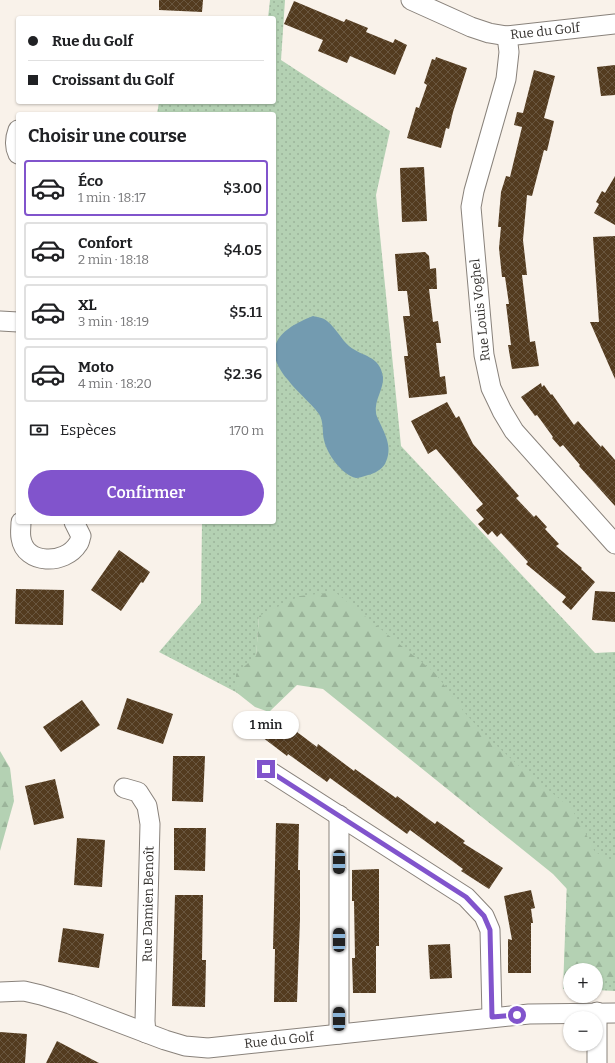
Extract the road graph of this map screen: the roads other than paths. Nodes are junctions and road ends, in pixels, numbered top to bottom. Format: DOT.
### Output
graph roads {
  1 [pos="411,0"];
  2 [pos="615,24"];
  3 [pos="507,36"];
  4 [pos="16,137"];
  5 [pos="16,150"];
  6 [pos="0,321"];
  7 [pos="16,322"];
  8 [pos="21,524"];
  9 [pos="75,524"];
  10 [pos="615,544"];
  11 [pos="266,769"];
  12 [pos="124,788"];
  13 [pos="339,815"];
  14 [pos="0,992"];
  15 [pos="606,1013"];
  16 [pos="492,1017"];
  17 [pos="146,1033"];
  18 [pos="339,1034"];
  19 [pos="597,1063"];
  1 -- 3 [label="street, Rue du Golf"];
  2 -- 3 [label="street, Rue du Golf"];
  3 -- 10 [label="street, Rue Louis Voghel"];
  4 -- 5 [label="street"];
  6 -- 7 [label="street"];
  8 -- 9 [label="street"];
  11 -- 13 [label="street"];
  12 -- 17 [label="street, Rue Damien Benoît"];
  13 -- 16 [label="street"];
  13 -- 18 [label="street"];
  14 -- 17 [label="street, Rue du Golf"];
  15 -- 16 [label="street, Rue du Golf"];
  15 -- 19 [label="street"];
  16 -- 18 [label="street, Rue du Golf"];
  17 -- 18 [label="street, Rue du Golf"];
}
